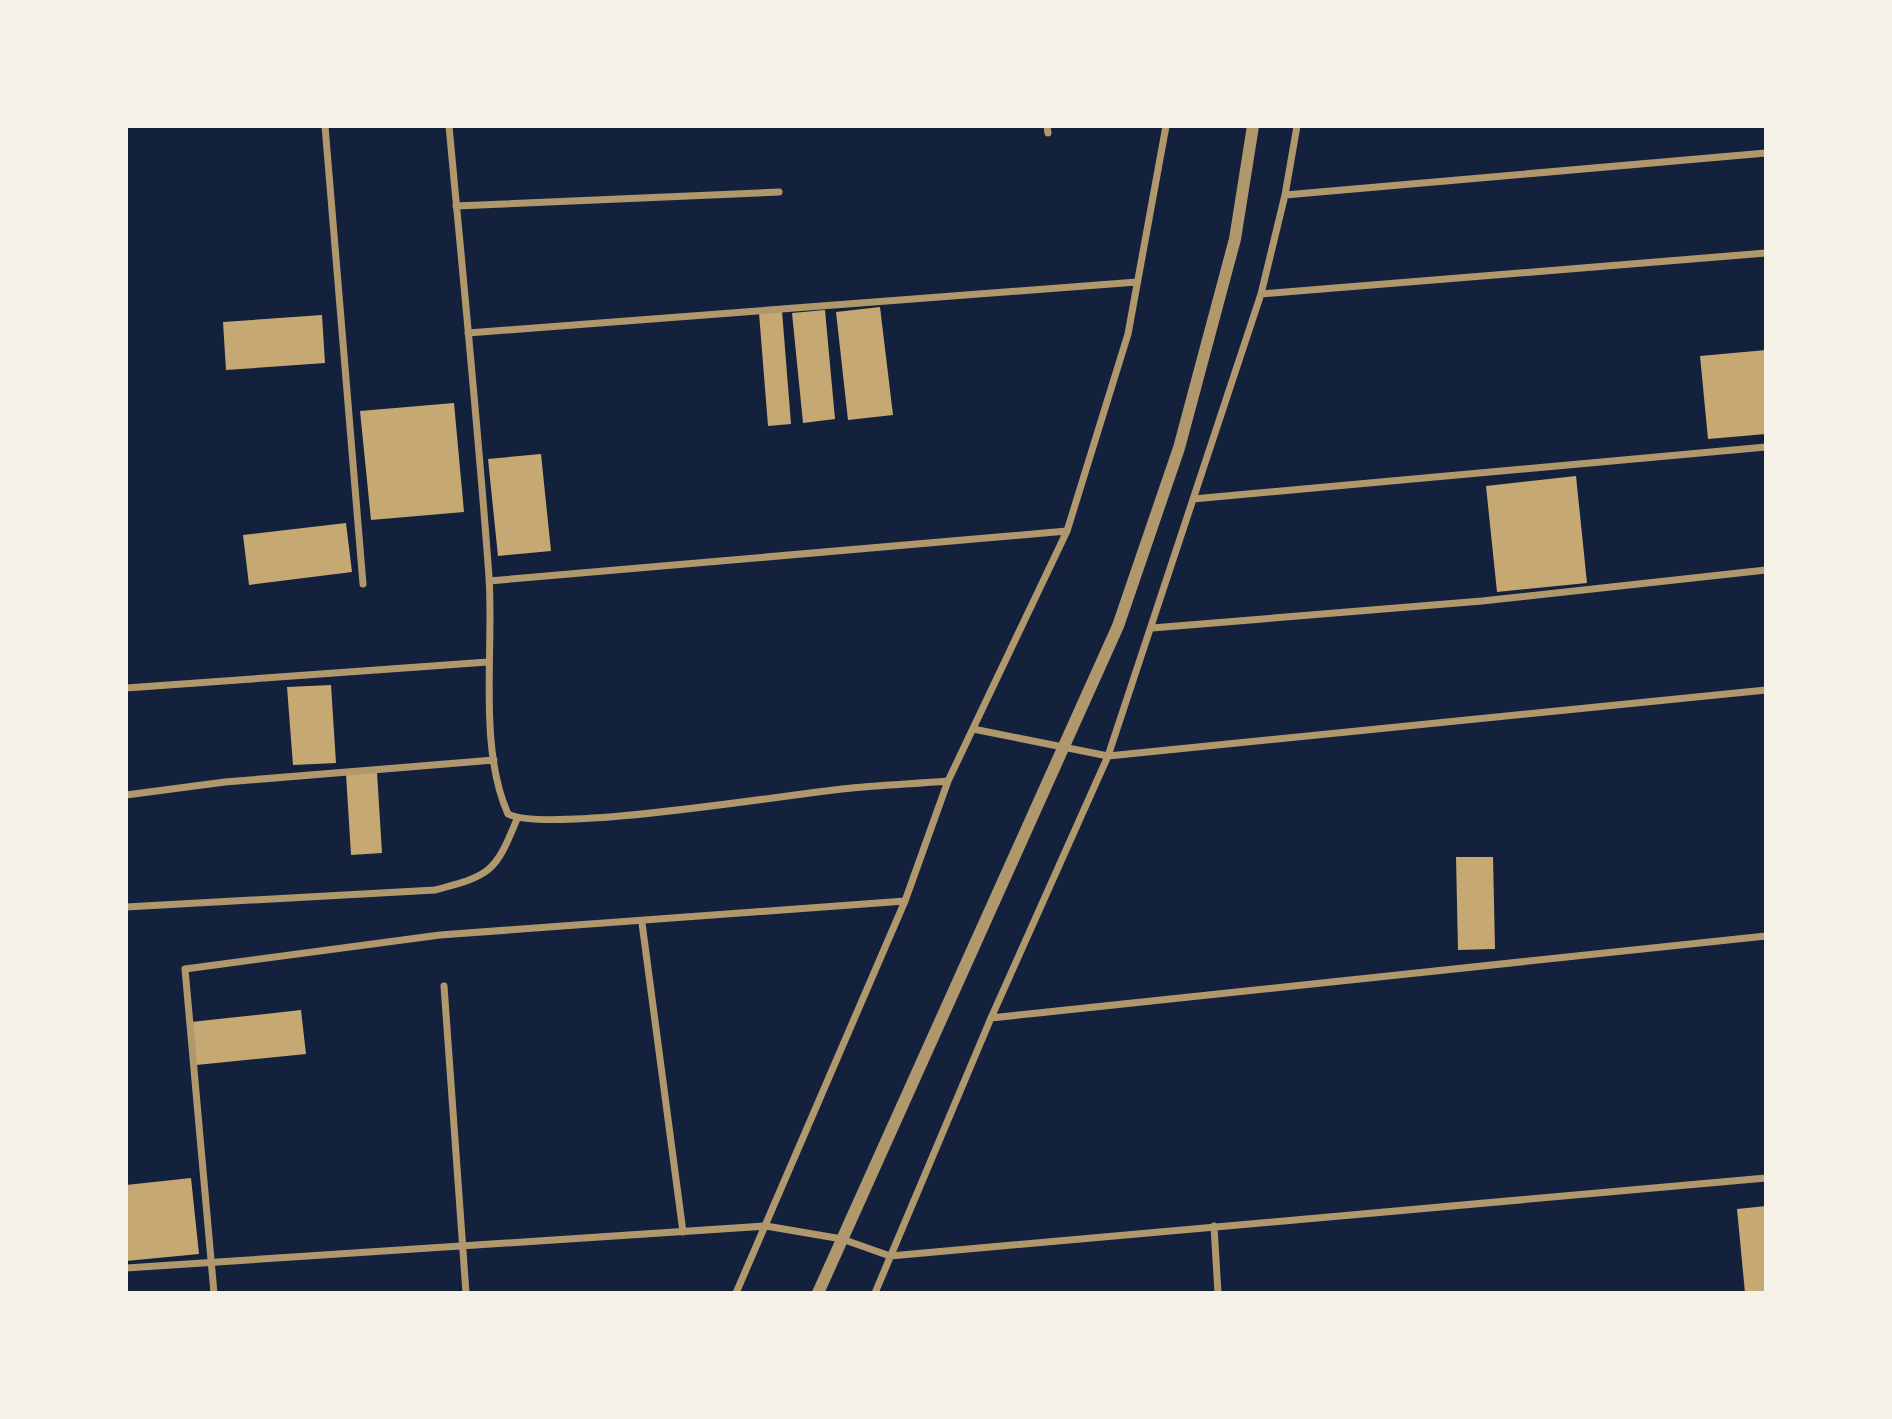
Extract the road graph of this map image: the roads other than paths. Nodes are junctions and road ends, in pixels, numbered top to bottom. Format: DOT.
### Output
graph roads {
  1 [pos="325,126"];
  2 [pos="449,126"];
  3 [pos="1166,126"];
  4 [pos="1253,126"];
  5 [pos="1297,126"];
  6 [pos="1766,153"];
  7 [pos="779,192"];
  8 [pos="1285,195"];
  9 [pos="456,206"];
  10 [pos="1766,253"];
  11 [pos="1138,282"];
  12 [pos="1261,294"];
  13 [pos="468,333"];
  14 [pos="1766,447"];
  15 [pos="1193,499"];
  16 [pos="1067,531"];
  17 [pos="1766,570"];
  18 [pos="489,581"];
  19 [pos="363,584"];
  20 [pos="1152,628"];
  21 [pos="488,662"];
  22 [pos="126,688"];
  23 [pos="1766,690"];
  24 [pos="973,729"];
  25 [pos="1064,747"];
  26 [pos="1108,756"];
  27 [pos="494,760"];
  28 [pos="948,781"];
  29 [pos="126,794"];
  30 [pos="517,819"];
  31 [pos="905,901"];
  32 [pos="126,907"];
  33 [pos="642,923"];
  34 [pos="1766,936"];
  35 [pos="444,986"];
  36 [pos="991,1018"];
  37 [pos="1766,1178"];
  38 [pos="766,1226"];
  39 [pos="1214,1226"];
  40 [pos="682,1232"];
  41 [pos="842,1239"];
  42 [pos="462,1247"];
  43 [pos="890,1256"];
  44 [pos="212,1262"];
  45 [pos="126,1268"];
  46 [pos="214,1293"];
  47 [pos="466,1293"];
  48 [pos="736,1293"];
  49 [pos="818,1293"];
  50 [pos="875,1293"];
  51 [pos="1218,1293"];
  1 -- 19 [label="street"];
  2 -- 9 [label="street"];
  3 -- 11 [label="street"];
  4 -- 25 [label="street"];
  5 -- 8 [label="street"];
  6 -- 8 [label="street"];
  7 -- 9 [label="street"];
  8 -- 12 [label="street"];
  9 -- 13 [label="street"];
  10 -- 12 [label="street"];
  11 -- 13 [label="street"];
  11 -- 16 [label="street"];
  12 -- 15 [label="street"];
  13 -- 18 [label="street"];
  14 -- 15 [label="street"];
  15 -- 20 [label="street"];
  16 -- 18 [label="street"];
  16 -- 24 [label="street"];
  17 -- 20 [label="street"];
  18 -- 21 [label="street"];
  20 -- 26 [label="street"];
  21 -- 22 [label="street"];
  21 -- 27 [label="street"];
  23 -- 26 [label="street"];
  24 -- 25 [label="street"];
  24 -- 28 [label="street"];
  25 -- 26 [label="street"];
  25 -- 41 [label="street"];
  26 -- 36 [label="street"];
  27 -- 29 [label="street"];
  27 -- 30 [label="street"];
  28 -- 30 [label="street"];
  28 -- 31 [label="street"];
  30 -- 32 [label="street"];
  31 -- 33 [label="street"];
  31 -- 38 [label="street"];
  33 -- 40 [label="street"];
  33 -- 44 [label="street"];
  34 -- 36 [label="street"];
  35 -- 42 [label="street"];
  36 -- 43 [label="street"];
  37 -- 39 [label="street"];
  38 -- 40 [label="street"];
  38 -- 41 [label="street"];
  38 -- 48 [label="street"];
  39 -- 43 [label="street"];
  39 -- 51 [label="street"];
  40 -- 42 [label="street"];
  41 -- 43 [label="street"];
  41 -- 49 [label="street"];
  42 -- 44 [label="street"];
  42 -- 47 [label="street"];
  43 -- 50 [label="street"];
  44 -- 45 [label="street"];
  44 -- 46 [label="street"];
}
